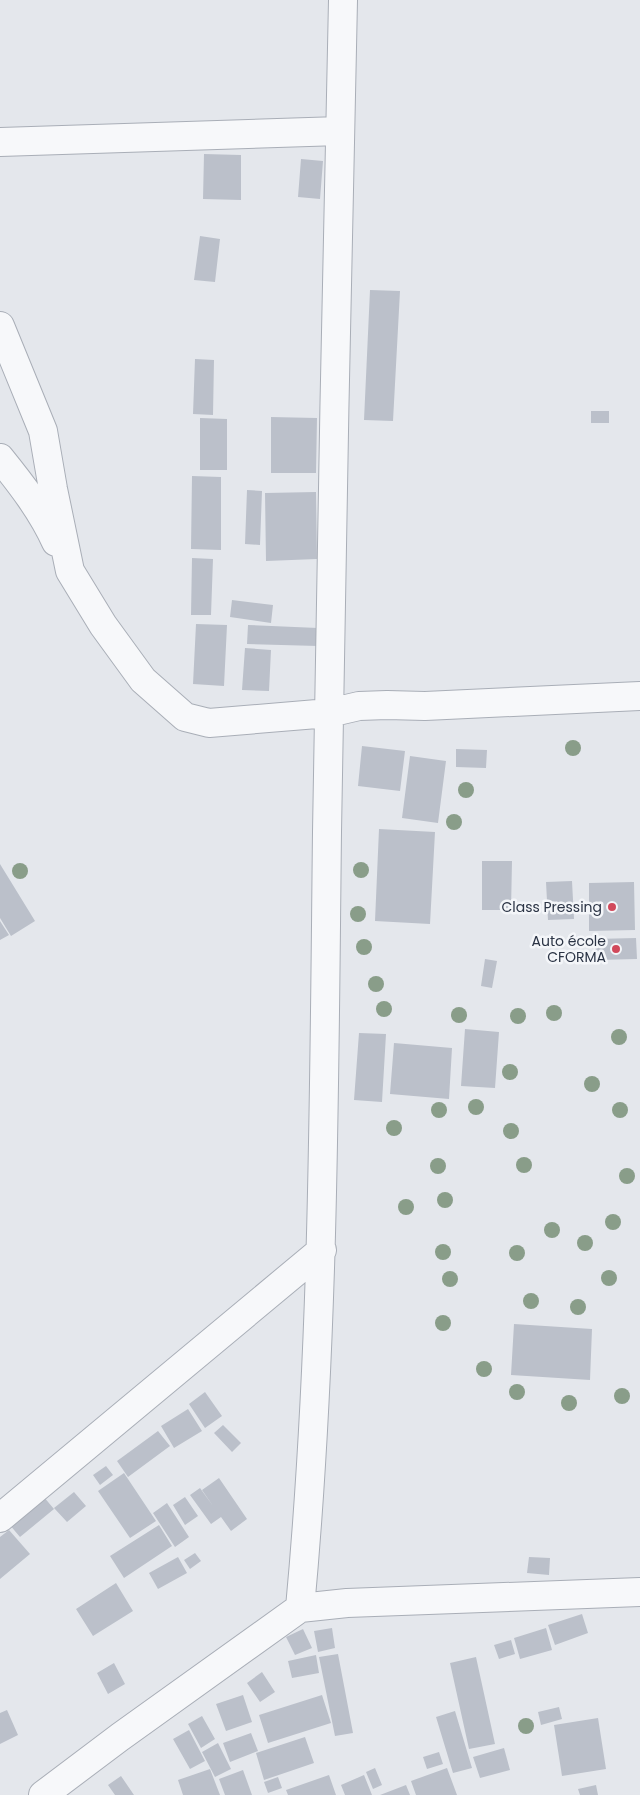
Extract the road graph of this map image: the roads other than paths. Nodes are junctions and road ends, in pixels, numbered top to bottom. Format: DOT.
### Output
graph roads {
  1 [pos="343,0"];
  2 [pos="340,131"];
  3 [pos="0,142"];
  4 [pos="0,326"];
  5 [pos="0,458"];
  6 [pos="70,571"];
  7 [pos="640,696"];
  8 [pos="329,713"];
  9 [pos="322,1250"];
  10 [pos="0,1518"];
  11 [pos="640,1592"];
  12 [pos="300,1608"];
  13 [pos="43,1795"];
  1 -- 2 [label="street"];
  2 -- 3 [label="street"];
  2 -- 8 [label="street"];
  4 -- 6 [label="street"];
  5 -- 6 [label="street"];
  6 -- 8 [label="street"];
  7 -- 8 [label="street"];
  8 -- 9 [label="street"];
  9 -- 10 [label="street"];
  9 -- 12 [label="street"];
  11 -- 12 [label="street"];
  12 -- 13 [label="street"];
}
